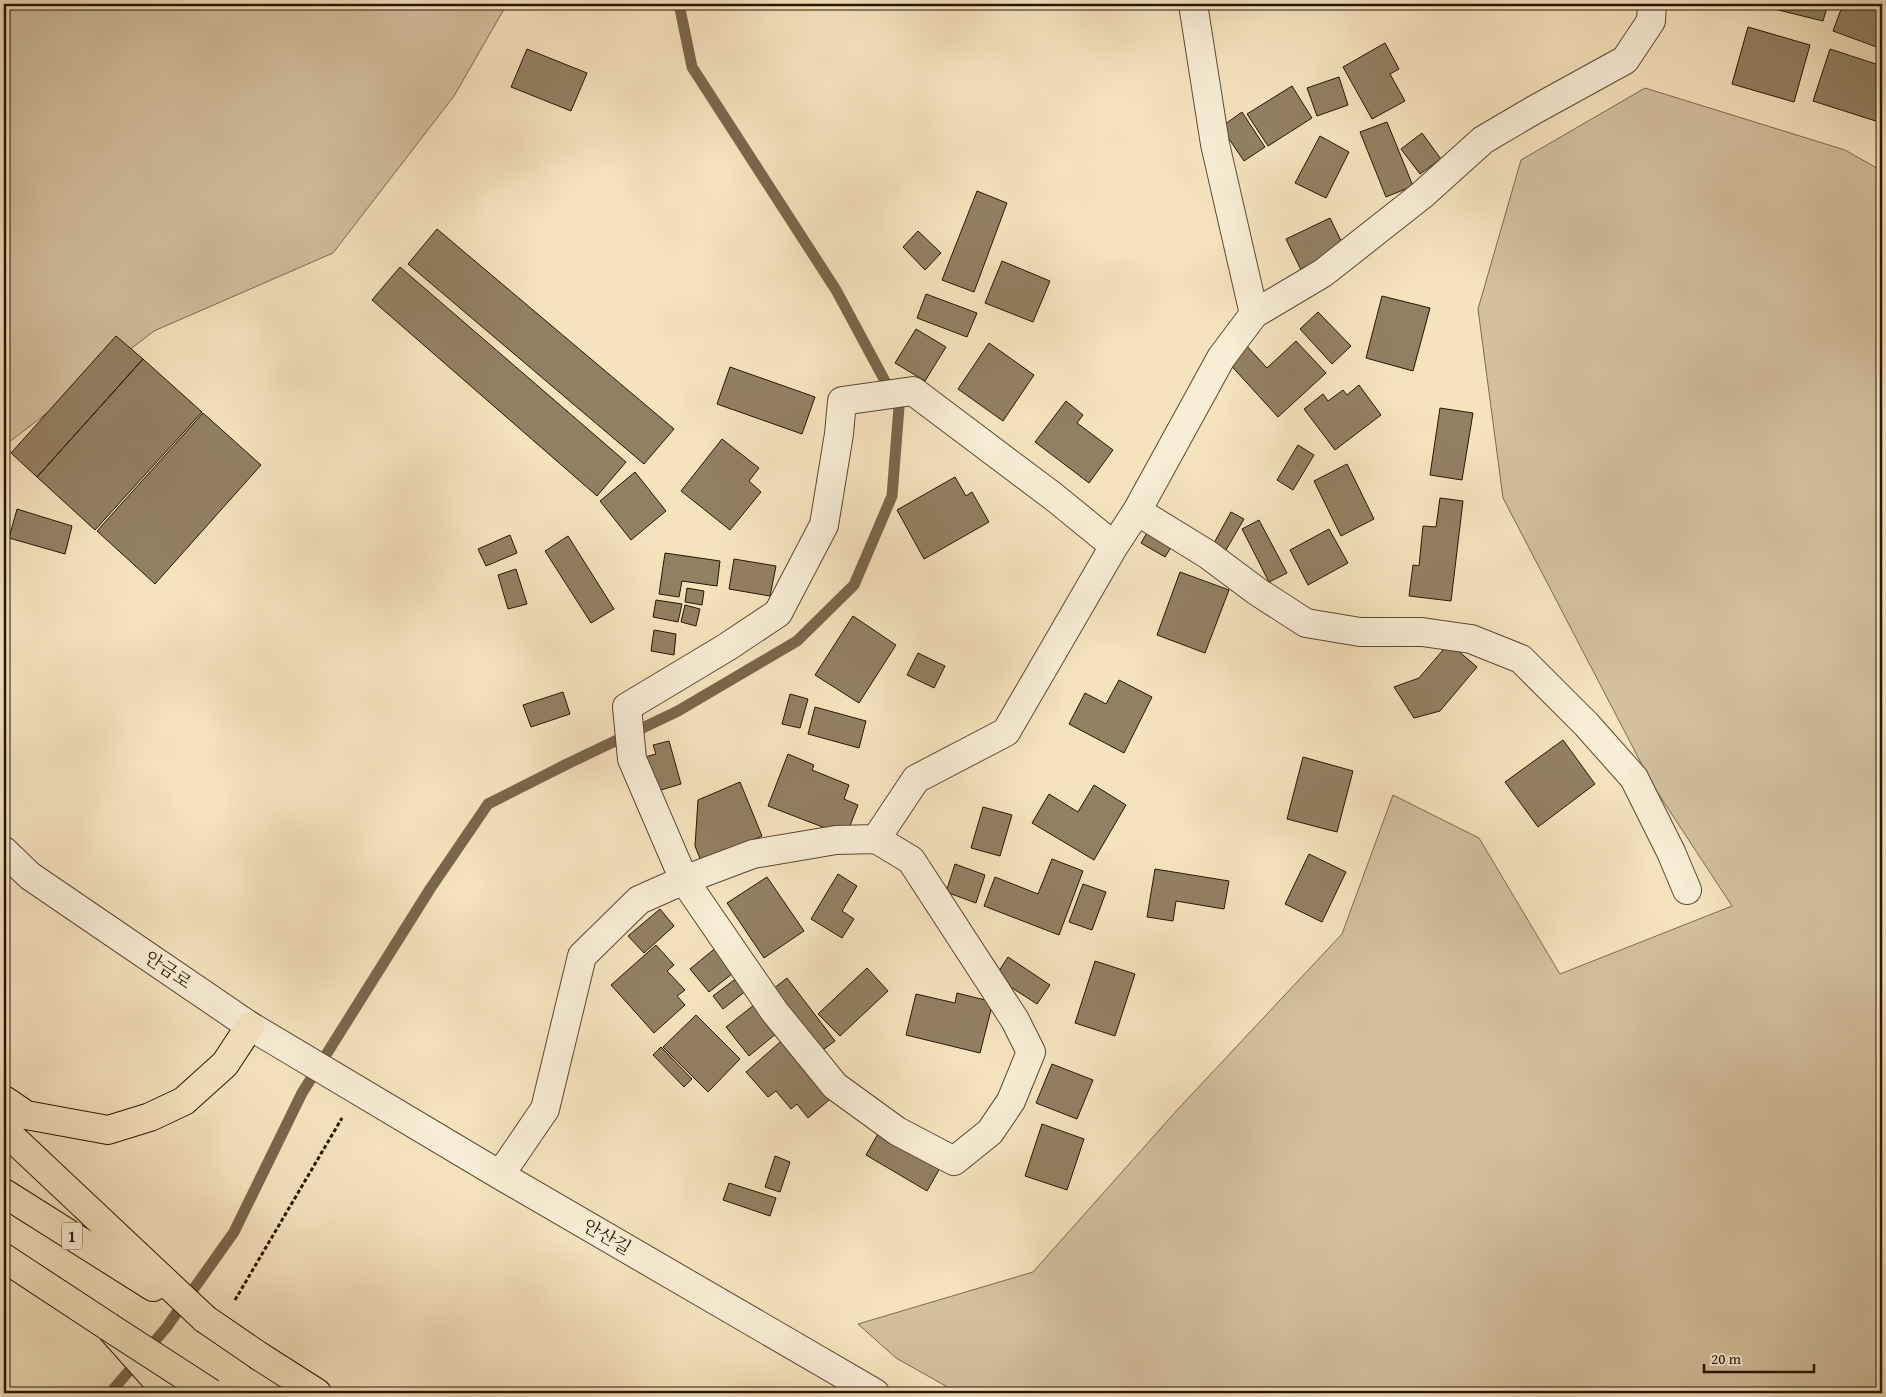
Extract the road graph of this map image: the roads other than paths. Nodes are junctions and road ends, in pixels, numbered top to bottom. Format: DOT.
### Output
graph roads {
  1 [pos="1193,4"];
  2 [pos="1652,4"];
  3 [pos="1254,314"];
  4 [pos="1137,511"];
  5 [pos="1114,546"];
  6 [pos="876,839"];
  7 [pos="4,851"];
  8 [pos="684,880"];
  9 [pos="1688,890"];
  10 [pos="262,1033"];
  11 [pos="349,1085"];
  12 [pos="4,1100"];
  13 [pos="4,1130"];
  14 [pos="500,1175"];
  15 [pos="4,1193"];
  16 [pos="4,1258"];
  17 [pos="144,1273"];
  18 [pos="4,1276"];
  19 [pos="109,1327"];
  20 [pos="168,1393"];
  21 [pos="210,1393"];
  22 [pos="317,1393"];
  23 [pos="875,1393"];
  1 -- 3 [label="street"];
  2 -- 3 [label="street"];
  3 -- 4 [label="street"];
  4 -- 5 [label="street"];
  4 -- 9 [label="street"];
  5 -- 6 [label="street"];
  5 -- 8 [label="street"];
  6 -- 8 [label="street"];
  6 -- 8 [label="street"];
  7 -- 10 [label="street, 안금로"];
  8 -- 14 [label="street"];
  10 -- 11 [label="street, 안금로"];
  10 -- 12 [label="highway"];
  11 -- 14 [label="street, 안산길"];
  13 -- 17 [label="highway"];
  14 -- 23 [label="street, 안산길"];
  15 -- 17 [label="highway, 1"];
  16 -- 19 [label="highway"];
  17 -- 22 [label="highway, 1, bridge"];
  18 -- 19 [label="highway"];
  19 -- 20 [label="highway, bridge"];
  19 -- 21 [label="highway, bridge"];
}
